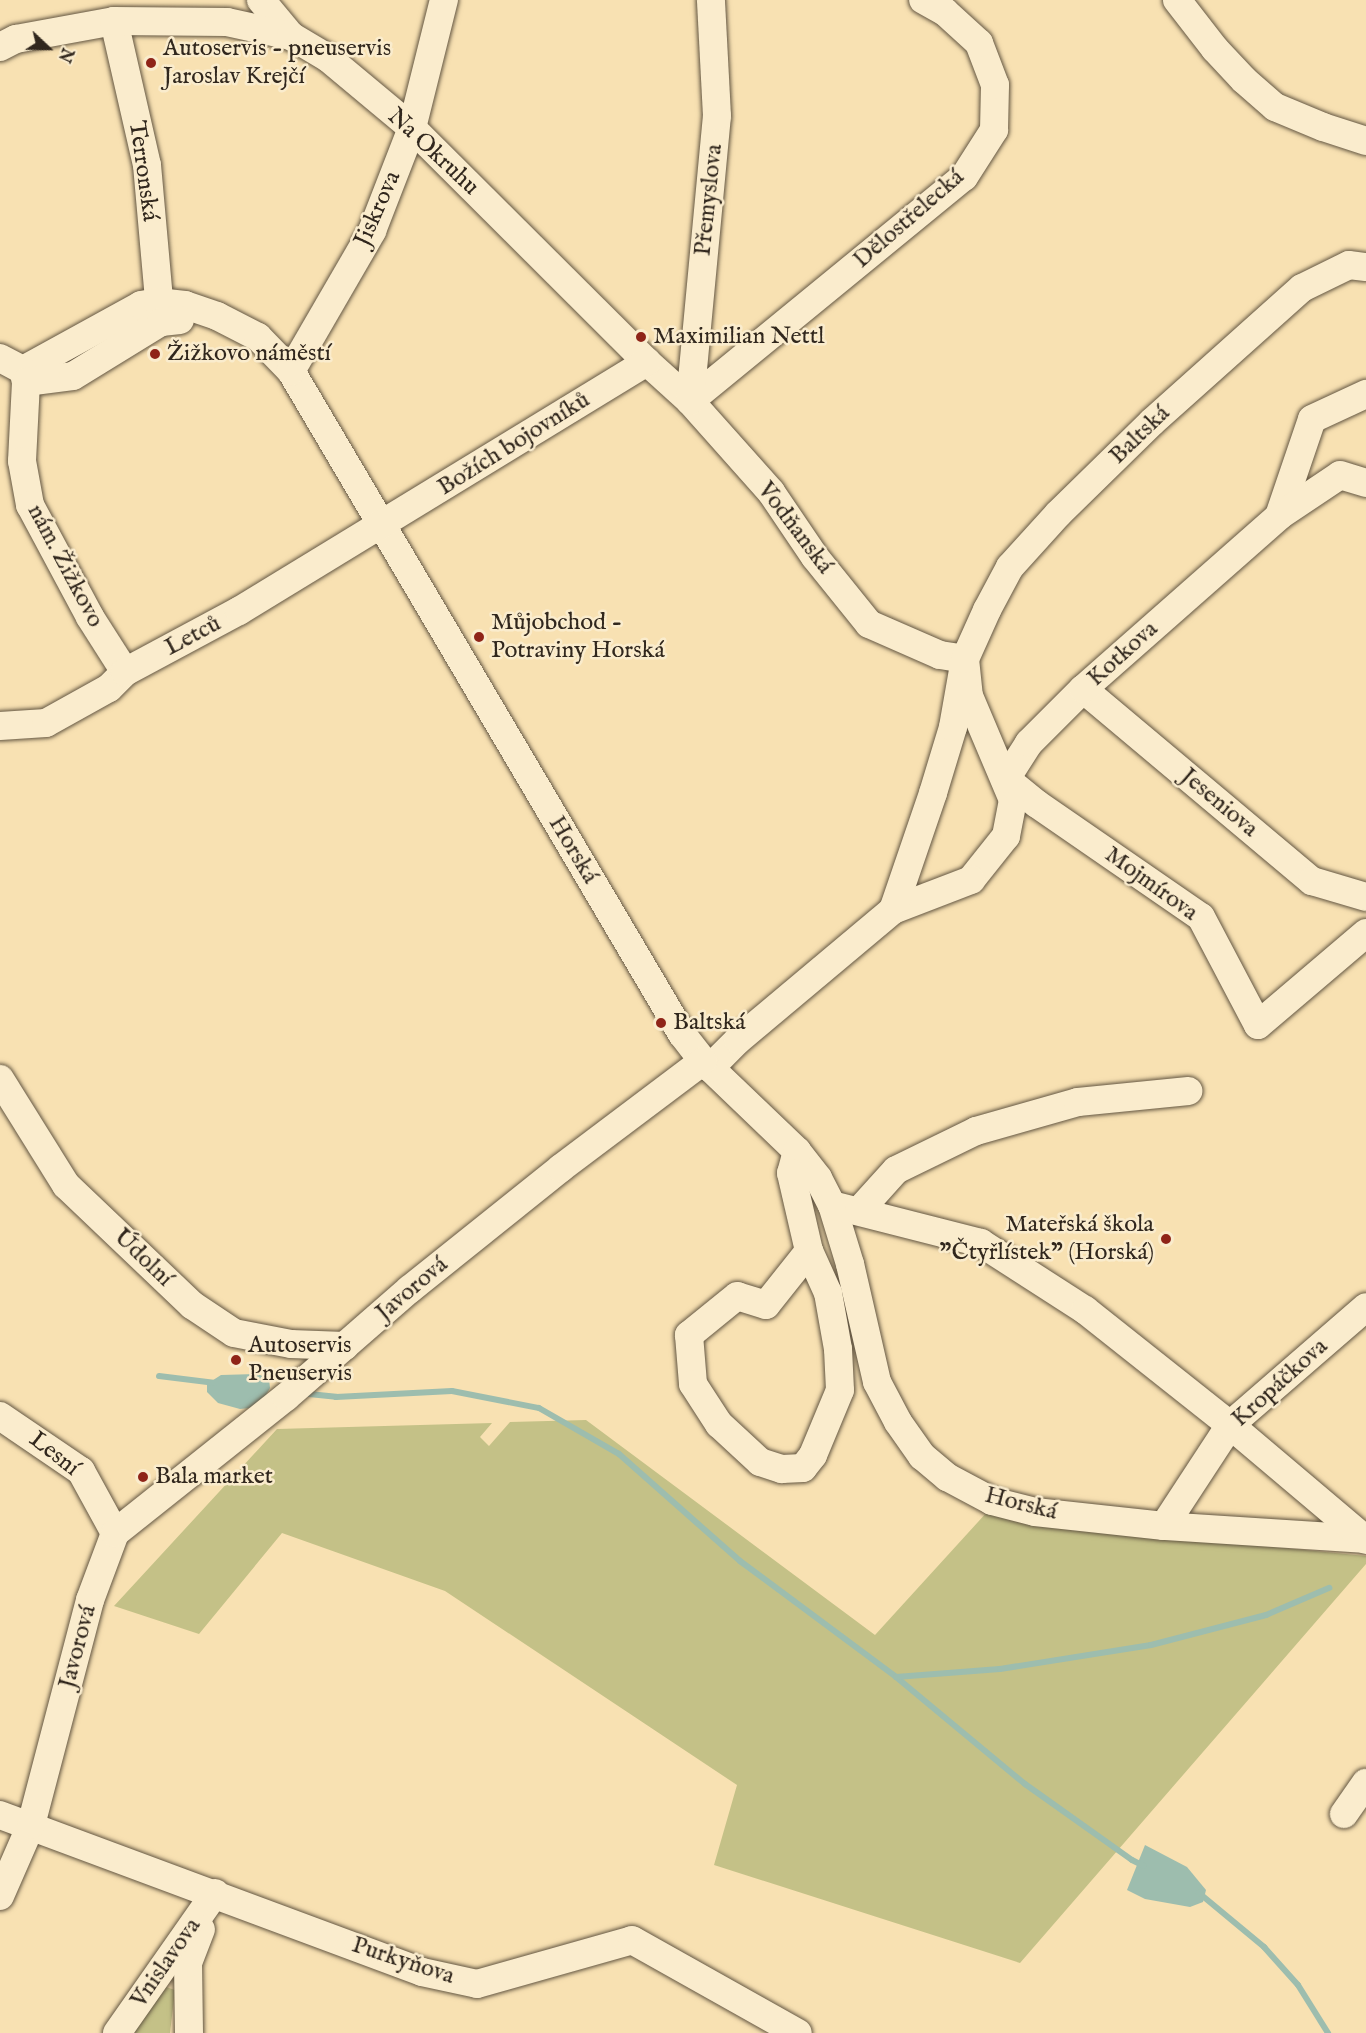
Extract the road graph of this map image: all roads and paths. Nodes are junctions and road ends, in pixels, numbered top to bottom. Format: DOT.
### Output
graph roads {
  1 [pos="261,0"];
  2 [pos="444,0"];
  3 [pos="711,0"];
  4 [pos="923,0"];
  5 [pos="1177,0"];
  6 [pos="114,21"];
  7 [pos="291,36"];
  8 [pos="0,47"];
  9 [pos="412,128"];
  10 [pos="1366,141"];
  11 [pos="1366,267"];
  12 [pos="160,312"];
  13 [pos="646,362"];
  14 [pos="17,370"];
  15 [pos="291,371"];
  16 [pos="1366,394"];
  17 [pos="690,400"];
  18 [pos="1366,483"];
  19 [pos="1279,516"];
  20 [pos="381,526"];
  21 [pos="965,659"];
  22 [pos="125,672"];
  23 [pos="1083,689"];
  24 [pos="0,726"];
  25 [pos="1006,779"];
  26 [pos="1366,897"];
  27 [pos="893,910"];
  28 [pos="1366,933"];
  29 [pos="706,1064"];
  30 [pos="0,1079"];
  31 [pos="1188,1091"];
  32 [pos="796,1151"];
  33 [pos="845,1208"];
  34 [pos="809,1251"];
  35 [pos="1366,1307"];
  36 [pos="345,1346"];
  37 [pos="0,1416"];
  38 [pos="1230,1425"];
  39 [pos="1164,1526"];
  40 [pos="115,1533"];
  41 [pos="1366,1539"];
  42 [pos="1366,1783"];
  43 [pos="1344,1814"];
  44 [pos="0,1815"];
  45 [pos="31,1825"];
  46 [pos="215,1893"];
  47 [pos="0,1896"];
  48 [pos="117,2033"];
  49 [pos="189,2033"];
  50 [pos="798,2033"];
  1 -- 7 [label="street"];
  2 -- 9 [label="street, Jiskrova"];
  3 -- 17 [label="street, Přemyslova"];
  4 -- 17 [label="street, Dělostřelecká"];
  5 -- 10 [label="street"];
  6 -- 7 [label="street, Na Okruhu"];
  6 -- 8 [label="street, Na Okruhu"];
  6 -- 12 [label="street, Terronská"];
  7 -- 9 [label="street, Na Okruhu"];
  9 -- 13 [label="street, Na Okruhu"];
  9 -- 15 [label="street, Jiskrova"];
  11 -- 21 [label="street, Baltská"];
  12 -- 14 [label="street, nám. Žižkovo"];
  12 -- 15 [label="street, nám. Žižkovo"];
  13 -- 17 [label="street, Vodňanská"];
  13 -- 20 [label="street, Božích bojovníků"];
  14 -- 22 [label="street, nám. Žižkovo"];
  15 -- 20 [label="street, nám. Žižkovo"];
  16 -- 19 [label="street, Kotkova"];
  17 -- 21 [label="street, Vodňanská"];
  18 -- 19 [label="street"];
  19 -- 23 [label="street, Kotkova"];
  20 -- 22 [label="street, Letců"];
  20 -- 29 [label="street, Horská"];
  21 -- 25 [label="street"];
  21 -- 27 [label="street, Baltská"];
  22 -- 24 [label="street, Letců"];
  23 -- 25 [label="street, Kotkova"];
  23 -- 26 [label="street, Jeseniova"];
  25 -- 27 [label="street"];
  25 -- 28 [label="street, Mojmírova"];
  27 -- 29 [label="street"];
  29 -- 32 [label="street, Horská"];
  29 -- 36 [label="street, Javorová"];
  30 -- 36 [label="street, Údolní"];
  31 -- 33 [label="street"];
  32 -- 33 [label="street, Horská"];
  32 -- 34 [label="street"];
  33 -- 38 [label="street, Horská"];
  33 -- 39 [label="street, Horská"];
  34 -- 34 [label="street"];
  35 -- 38 [label="street, Kropáčkova"];
  36 -- 40 [label="street, Javorová"];
  37 -- 40 [label="street, Lesní"];
  38 -- 39 [label="street, Kropáčkova"];
  38 -- 41 [label="street, Horská"];
  39 -- 41 [label="street, Horská"];
  40 -- 45 [label="street, Javorová"];
  42 -- 43 [label="street"];
  44 -- 45 [label="street, Purkyňova"];
  45 -- 46 [label="street, Purkyňova"];
  45 -- 47 [label="street, Javorová"];
  46 -- 48 [label="street, Vnislavova"];
  46 -- 49 [label="street"];
  46 -- 50 [label="street, Purkyňova"];
}
